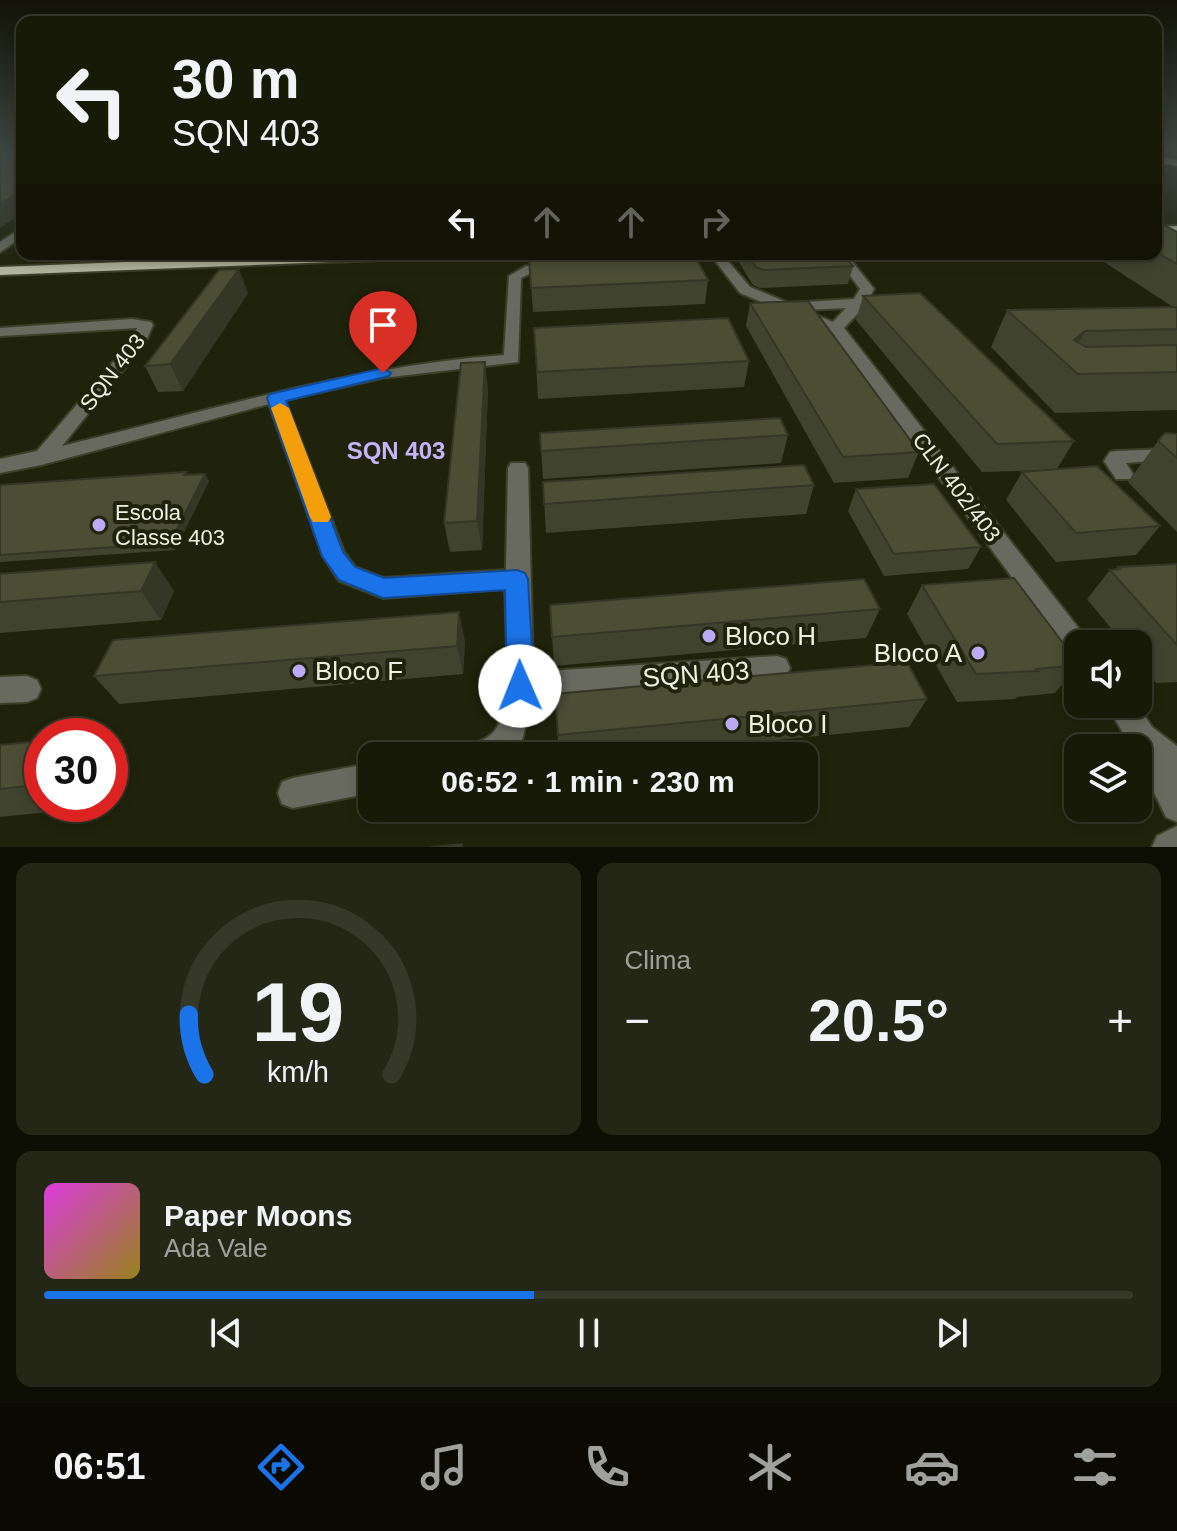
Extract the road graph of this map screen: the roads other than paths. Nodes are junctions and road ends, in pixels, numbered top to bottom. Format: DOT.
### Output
graph roads {
  1 [pos="16,236"];
  2 [pos="0,248"];
  3 [pos="39,260"];
  4 [pos="280,260"];
  5 [pos="720,260"];
  6 [pos="845,260"];
  7 [pos="0,262"];
  8 [pos="572,266"];
  9 [pos="0,271"];
  10 [pos="860,303"];
  11 [pos="783,306"];
  12 [pos="836,328"];
  13 [pos="0,332"];
  14 [pos="276,398"];
  15 [pos="1174,456"];
  16 [pos="41,460"];
  17 [pos="0,466"];
  18 [pos="518,468"];
  19 [pos="0,473"];
  20 [pos="1123,474"];
  21 [pos="517,579"];
  22 [pos="1065,630"];
  23 [pos="777,668"];
  24 [pos="520,686"];
  25 [pos="1130,718"];
  26 [pos="1138,730"];
  27 [pos="503,742"];
  28 [pos="1177,766"];
  29 [pos="358,781"];
  30 [pos="293,793"];
  31 [pos="1177,806"];
  32 [pos="1177,844"];
  33 [pos="1168,847"];
  1 -- 2 [label="street"];
  3 -- 7 [label="main road"];
  4 -- 9 [label="main road"];
  5 -- 11 [label="street"];
  6 -- 10 [label="street"];
  8 -- 14 [label="street, SQN 403"];
  10 -- 11 [label="street"];
  10 -- 12 [label="street"];
  11 -- 12 [label="street"];
  12 -- 22 [label="street, CLN 402/403"];
  13 -- 16 [label="street, SQN 403"];
  14 -- 16 [label="street, SQN 403"];
  14 -- 21 [label="street"];
  15 -- 20 [label="street"];
  16 -- 17 [label="street, SQN 403"];
  16 -- 19 [label="street, SQN 403"];
  18 -- 21 [label="street"];
  21 -- 24 [label="street"];
  23 -- 24 [label="street, SQN 403"];
  24 -- 27 [label="street"];
  25 -- 26 [label="street"];
  26 -- 28 [label="street"];
  26 -- 31 [label="street"];
  29 -- 30 [label="street"];
  32 -- 33 [label="street"];
}
